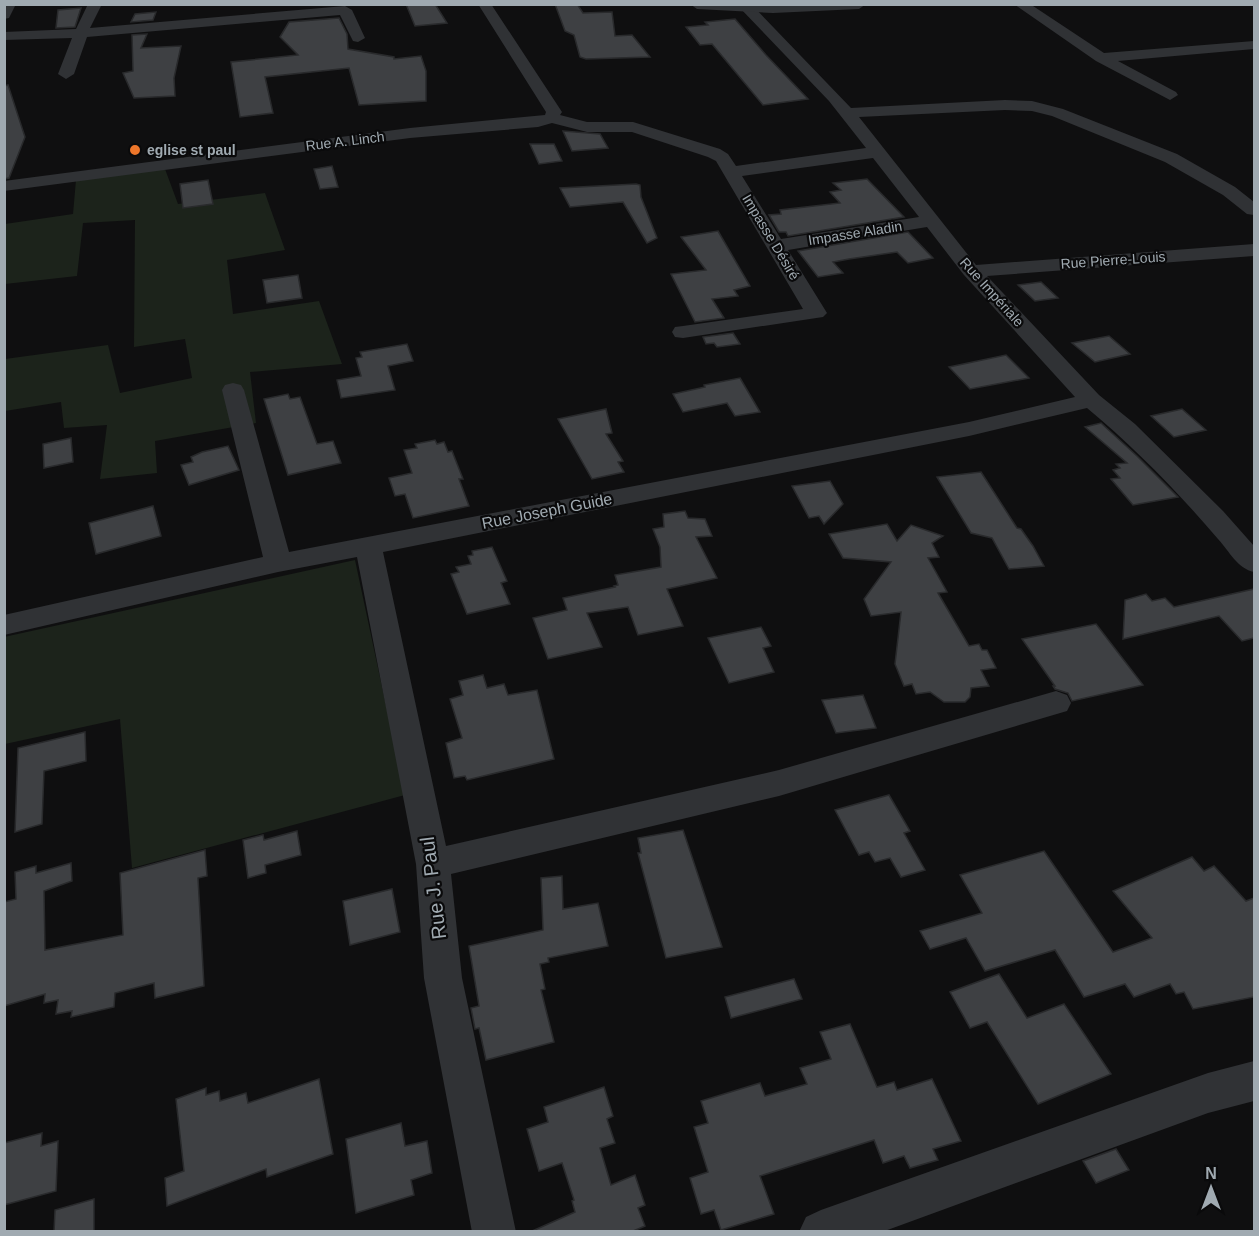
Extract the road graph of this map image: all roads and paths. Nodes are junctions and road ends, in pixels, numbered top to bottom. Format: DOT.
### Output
graph roads {
  1 [pos="9,4"];
  2 [pos="96,4"];
  3 [pos="484,4"];
  4 [pos="697,4"];
  5 [pos="859,4"];
  6 [pos="1020,4"];
  7 [pos="746,7"];
  8 [pos="4,15"];
  9 [pos="81,33"];
  10 [pos="4,36"];
  11 [pos="358,38"];
  12 [pos="1254,45"];
  13 [pos="1101,58"];
  14 [pos="66,74"];
  15 [pos="1170,95"];
  16 [pos="847,113"];
  17 [pos="550,118"];
  18 [pos="877,152"];
  19 [pos="731,172"];
  20 [pos="4,186"];
  21 [pos="1254,210"];
  22 [pos="932,221"];
  23 [pos="777,246"];
  24 [pos="1254,250"];
  25 [pos="971,271"];
  26 [pos="683,332"];
  27 [pos="233,390"];
  28 [pos="1091,400"];
  29 [pos="368,545"];
  30 [pos="278,562"];
  31 [pos="1254,563"];
  32 [pos="4,625"];
  33 [pos="1056,703"];
  34 [pos="433,864"];
  35 [pos="1254,1081"];
  36 [pos="494,1232"];
  37 [pos="821,1232"];
  1 -- 8 [label="street"];
  2 -- 9 [label="street"];
  3 -- 17 [label="street"];
  4 -- 7 [label="street"];
  5 -- 7 [label="street"];
  6 -- 13 [label="street"];
  7 -- 16 [label="street, Rue Impériale"];
  9 -- 10 [label="street"];
  9 -- 11 [label="street"];
  9 -- 14 [label="street"];
  12 -- 13 [label="street"];
  13 -- 15 [label="street"];
  16 -- 18 [label="street, Rue Impériale"];
  16 -- 21 [label="street"];
  17 -- 19 [label="street"];
  17 -- 20 [label="street, Rue A. Linch"];
  18 -- 19 [label="street, Impasse Désiré"];
  18 -- 22 [label="street, Rue Impériale"];
  19 -- 23 [label="street, Impasse Désiré"];
  22 -- 23 [label="street, Impasse Aladin"];
  22 -- 25 [label="street, Rue Impériale"];
  23 -- 26 [label="street, Impasse Désiré"];
  24 -- 25 [label="street, Rue Pierre-Louis"];
  25 -- 28 [label="street, Rue Impériale"];
  27 -- 30 [label="street"];
  28 -- 29 [label="street, Rue Joseph Guide"];
  28 -- 31 [label="street, Rue Impériale"];
  29 -- 30 [label="street, Rue Joseph Guide"];
  29 -- 34 [label="street, Rue J. Paul"];
  30 -- 32 [label="street, Rue Joseph Guide"];
  33 -- 34 [label="street"];
  34 -- 36 [label="street, Rue J. Paul"];
  35 -- 37 [label="street"];
}
